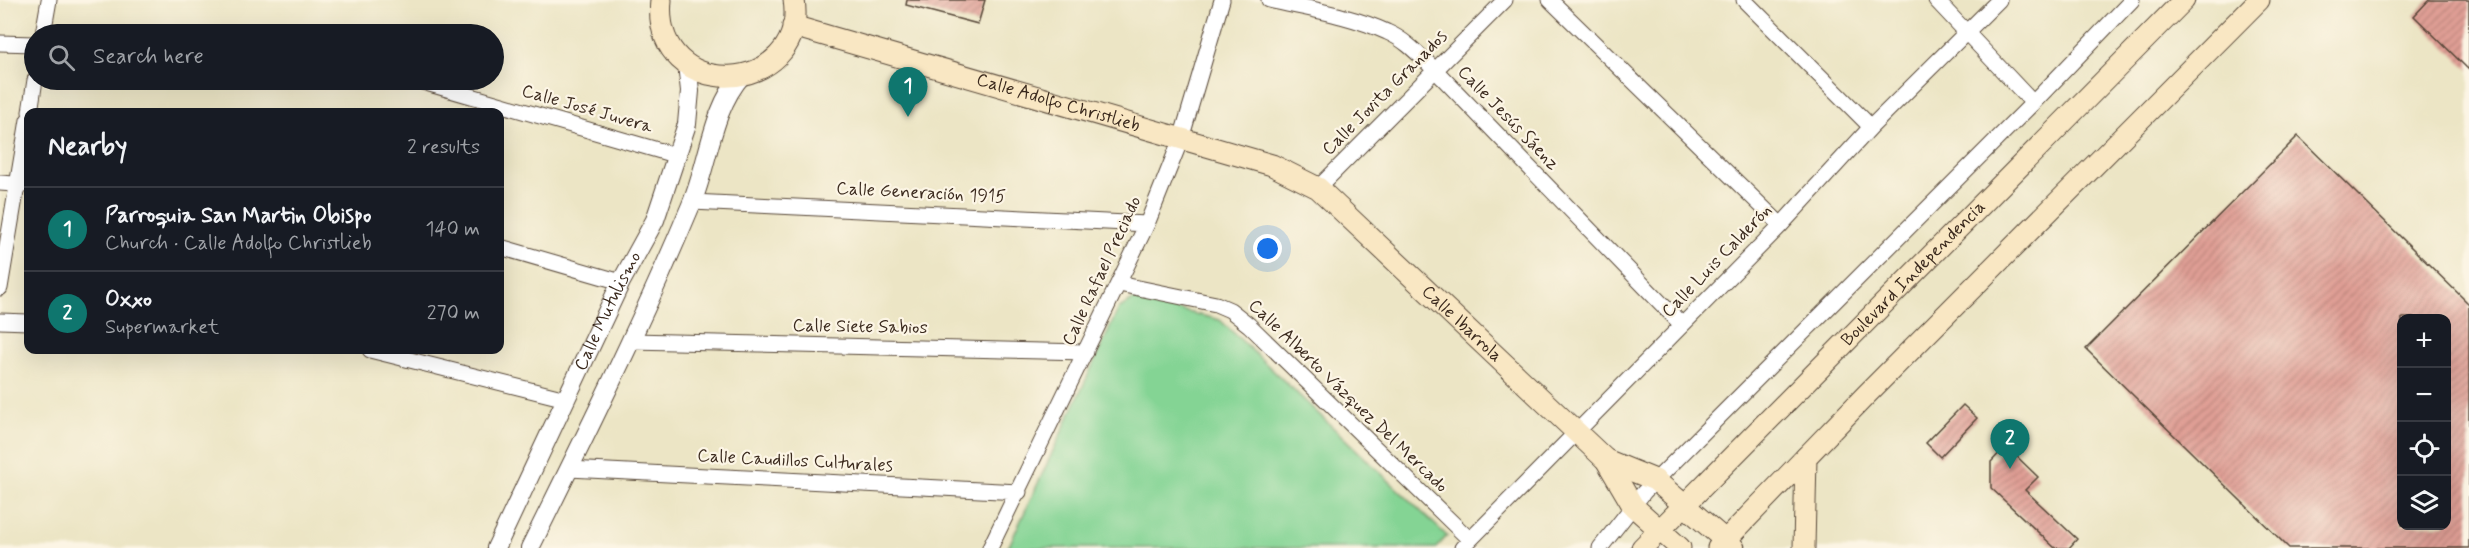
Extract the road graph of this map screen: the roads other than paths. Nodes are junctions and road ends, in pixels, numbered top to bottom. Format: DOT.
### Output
graph roads {
  1 [pos="49,0"];
  2 [pos="794,0"];
  3 [pos="1222,0"];
  4 [pos="1269,0"];
  5 [pos="1505,0"];
  6 [pos="1550,0"];
  7 [pos="1744,0"];
  8 [pos="1936,0"];
  9 [pos="1999,0"];
  10 [pos="2132,0"];
  11 [pos="2184,0"];
  12 [pos="2259,0"];
  13 [pos="655,2"];
  14 [pos="45,24"];
  15 [pos="793,26"];
  16 [pos="1967,32"];
  17 [pos="0,43"];
  18 [pos="24,44"];
  19 [pos="687,64"];
  20 [pos="1435,70"];
  21 [pos="742,75"];
  22 [pos="34,90"];
  23 [pos="450,90"];
  24 [pos="2033,103"];
  25 [pos="31,108"];
  26 [pos="1871,127"];
  27 [pos="1181,139"];
  28 [pos="678,156"];
  29 [pos="0,183"];
  30 [pos="23,184"];
  31 [pos="1318,188"];
  32 [pos="692,202"];
  33 [pos="1147,224"];
  34 [pos="1781,225"];
  35 [pos="504,248"];
  36 [pos="621,282"];
  37 [pos="1119,284"];
  38 [pos="0,288"];
  39 [pos="0,321"];
  40 [pos="24,322"];
  41 [pos="1682,326"];
  42 [pos="632,341"];
  43 [pos="1086,352"];
  44 [pos="386,354"];
  45 [pos="566,399"];
  46 [pos="1576,432"];
  47 [pos="1806,457"];
  48 [pos="1606,460"];
  49 [pos="569,469"];
  50 [pos="1655,480"];
  51 [pos="1019,492"];
  52 [pos="1686,504"];
  53 [pos="1632,506"];
  54 [pos="1659,530"];
  55 [pos="1466,544"];
  56 [pos="1726,545"];
  57 [pos="496,548"];
  58 [pos="530,548"];
  59 [pos="990,548"];
  60 [pos="1600,548"];
  61 [pos="1642,548"];
  62 [pos="1680,548"];
  63 [pos="1804,548"];
  1 -- 14 [label="street"];
  2 -- 15 [label="main road"];
  3 -- 27 [label="street, Calle Rafael Preciado"];
  4 -- 20 [label="street, Calle Jesús Sáenz"];
  5 -- 20 [label="street, Calle Jovita Granados"];
  6 -- 34 [label="street"];
  7 -- 26 [label="street"];
  8 -- 16 [label="street"];
  9 -- 16 [label="street, Calle Luis Calderón"];
  10 -- 24 [label="street"];
  11 -- 52 [label="main road, Boulevard Independencia"];
  12 -- 47 [label="main road"];
  13 -- 19 [label="main road"];
  15 -- 21 [label="main road"];
  15 -- 27 [label="main road, Calle Adolfo Christlieb"];
  16 -- 24 [label="street"];
  16 -- 26 [label="street, Calle Luis Calderón"];
  17 -- 18 [label="street"];
  19 -- 21 [label="main road"];
  19 -- 28 [label="street, Calle Mutulismo"];
  20 -- 31 [label="street, Calle Jovita Granados"];
  20 -- 41 [label="street, Calle Jesús Sáenz"];
  21 -- 32 [label="street, Calle Mutulismo"];
  22 -- 25 [label="street"];
  23 -- 28 [label="street, Calle José Juvera"];
  24 -- 50 [label="street"];
  26 -- 34 [label="street, Calle Luis Calderón"];
  27 -- 31 [label="main road, Calle Adolfo Christlieb"];
  27 -- 33 [label="street, Calle Rafael Preciado"];
  28 -- 36 [label="street, Calle Mutulismo"];
  29 -- 30 [label="street"];
  30 -- 38 [label="street"];
  31 -- 46 [label="main road, Calle Ibarrola"];
  32 -- 33 [label="street, Calle Generación 1915"];
  32 -- 42 [label="street, Calle Mutulismo"];
  33 -- 37 [label="street, Calle Rafael Preciado"];
  34 -- 41 [label="street, Calle Luis Calderón"];
  35 -- 36 [label="street"];
  36 -- 45 [label="street, Calle Mutulismo"];
  37 -- 43 [label="street, Calle Rafael Preciado"];
  37 -- 55 [label="street, Calle Alberto Vázquez Del Mercado"];
  39 -- 40 [label="street"];
  41 -- 46 [label="street, Calle Luis Calderón"];
  42 -- 43 [label="street, Calle Siete Sabios"];
  42 -- 49 [label="street, Calle Mutulismo"];
  43 -- 51 [label="street, Calle Rafael Preciado"];
  44 -- 45 [label="street"];
  45 -- 57 [label="street, Calle Mutulismo"];
  46 -- 48 [label="main road, Calle Ibarrola"];
  46 -- 55 [label="street, Calle Luis Calderón"];
  47 -- 56 [label="main road"];
  47 -- 63 [label="main road"];
  48 -- 50 [label="main road, Calle Ibarrola"];
  48 -- 53 [label="main road, Calle Ibarrola"];
  49 -- 51 [label="street, Calle Caudillos Culturales"];
  49 -- 58 [label="street, Calle Mutulismo"];
  50 -- 52 [label="main road, Calle Ibarrola"];
  50 -- 53 [label="street"];
  51 -- 59 [label="street, Calle Rafael Preciado"];
  52 -- 54 [label="main road, Boulevard Independencia"];
  52 -- 56 [label="main road, Calle Ibarrola"];
  53 -- 54 [label="main road, Calle Ibarrola"];
  53 -- 60 [label="street"];
  54 -- 61 [label="main road, Boulevard Independencia"];
  54 -- 62 [label="main road, Calle Ibarrola"];
}
